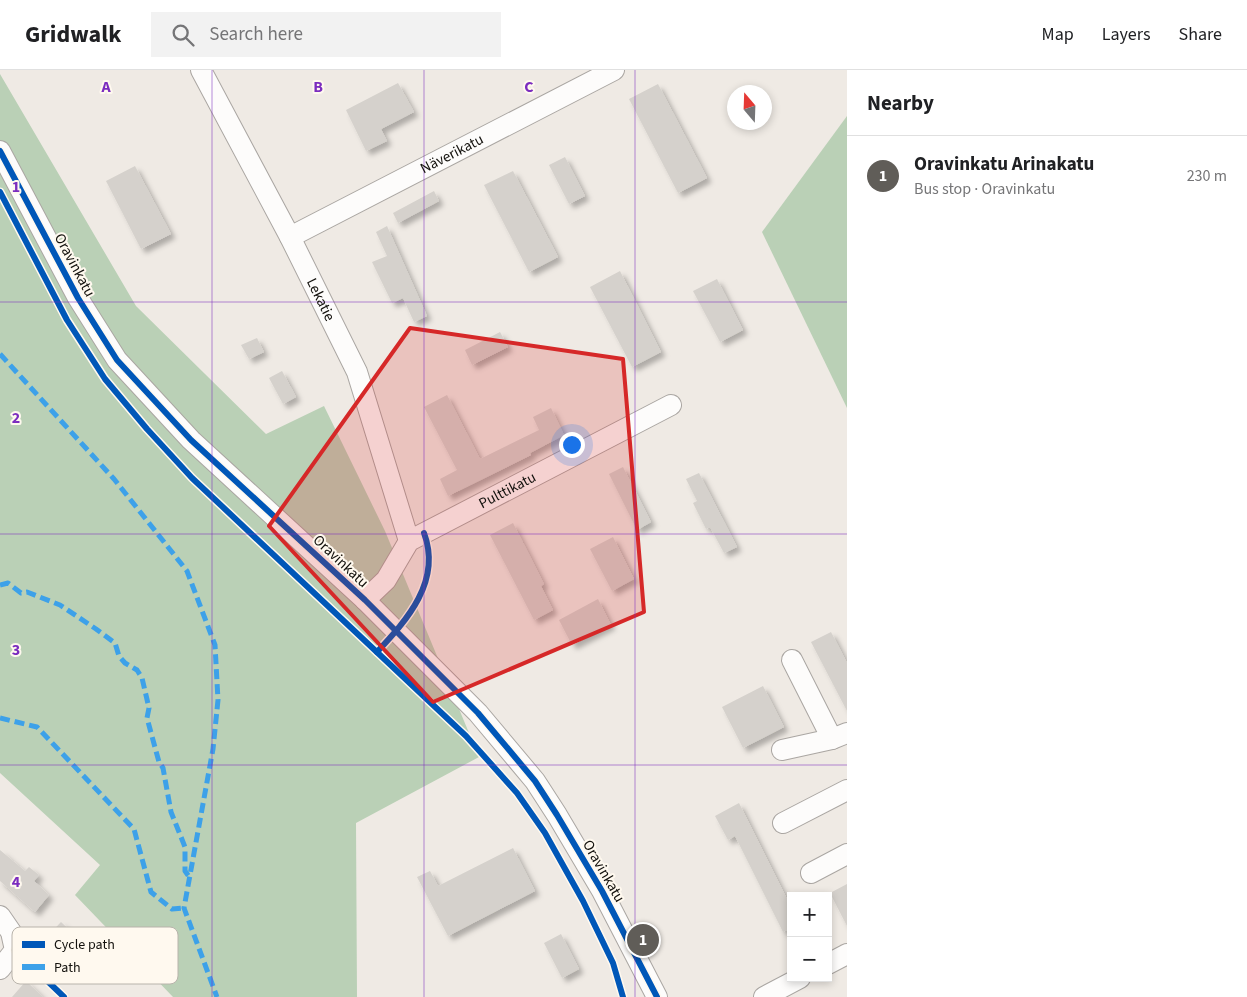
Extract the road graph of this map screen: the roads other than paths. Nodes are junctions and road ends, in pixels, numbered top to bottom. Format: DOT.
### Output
graph roads {
  1 [pos="202,70"];
  2 [pos="614,70"];
  3 [pos="0,150"];
  4 [pos="290,237"];
  5 [pos="671,405"];
  6 [pos="409,541"];
  7 [pos="366,600"];
  8 [pos="792,660"];
  9 [pos="839,736"];
  10 [pos="782,750"];
  11 [pos="847,790"];
  12 [pos="784,823"];
  13 [pos="847,854"];
  14 [pos="811,873"];
  15 [pos="0,916"];
  16 [pos="12,936"];
  17 [pos="12,954"];
  18 [pos="847,954"];
  19 [pos="832,962"];
  20 [pos="0,969"];
  21 [pos="792,982"];
  22 [pos="657,997"];
  23 [pos="764,997"];
  1 -- 4 [label="street, Lekatie"];
  2 -- 4 [label="street, Näverikatu"];
  3 -- 7 [label="street, Oravinkatu"];
  4 -- 6 [label="street, Lekatie"];
  5 -- 6 [label="street, Pulttikatu"];
  6 -- 7 [label="street"];
  7 -- 22 [label="street, Oravinkatu"];
  8 -- 9 [label="street"];
  9 -- 10 [label="street"];
  11 -- 12 [label="street"];
  13 -- 14 [label="street"];
  15 -- 16 [label="street"];
  17 -- 20 [label="street"];
  18 -- 19 [label="street"];
  21 -- 23 [label="street"];
}
